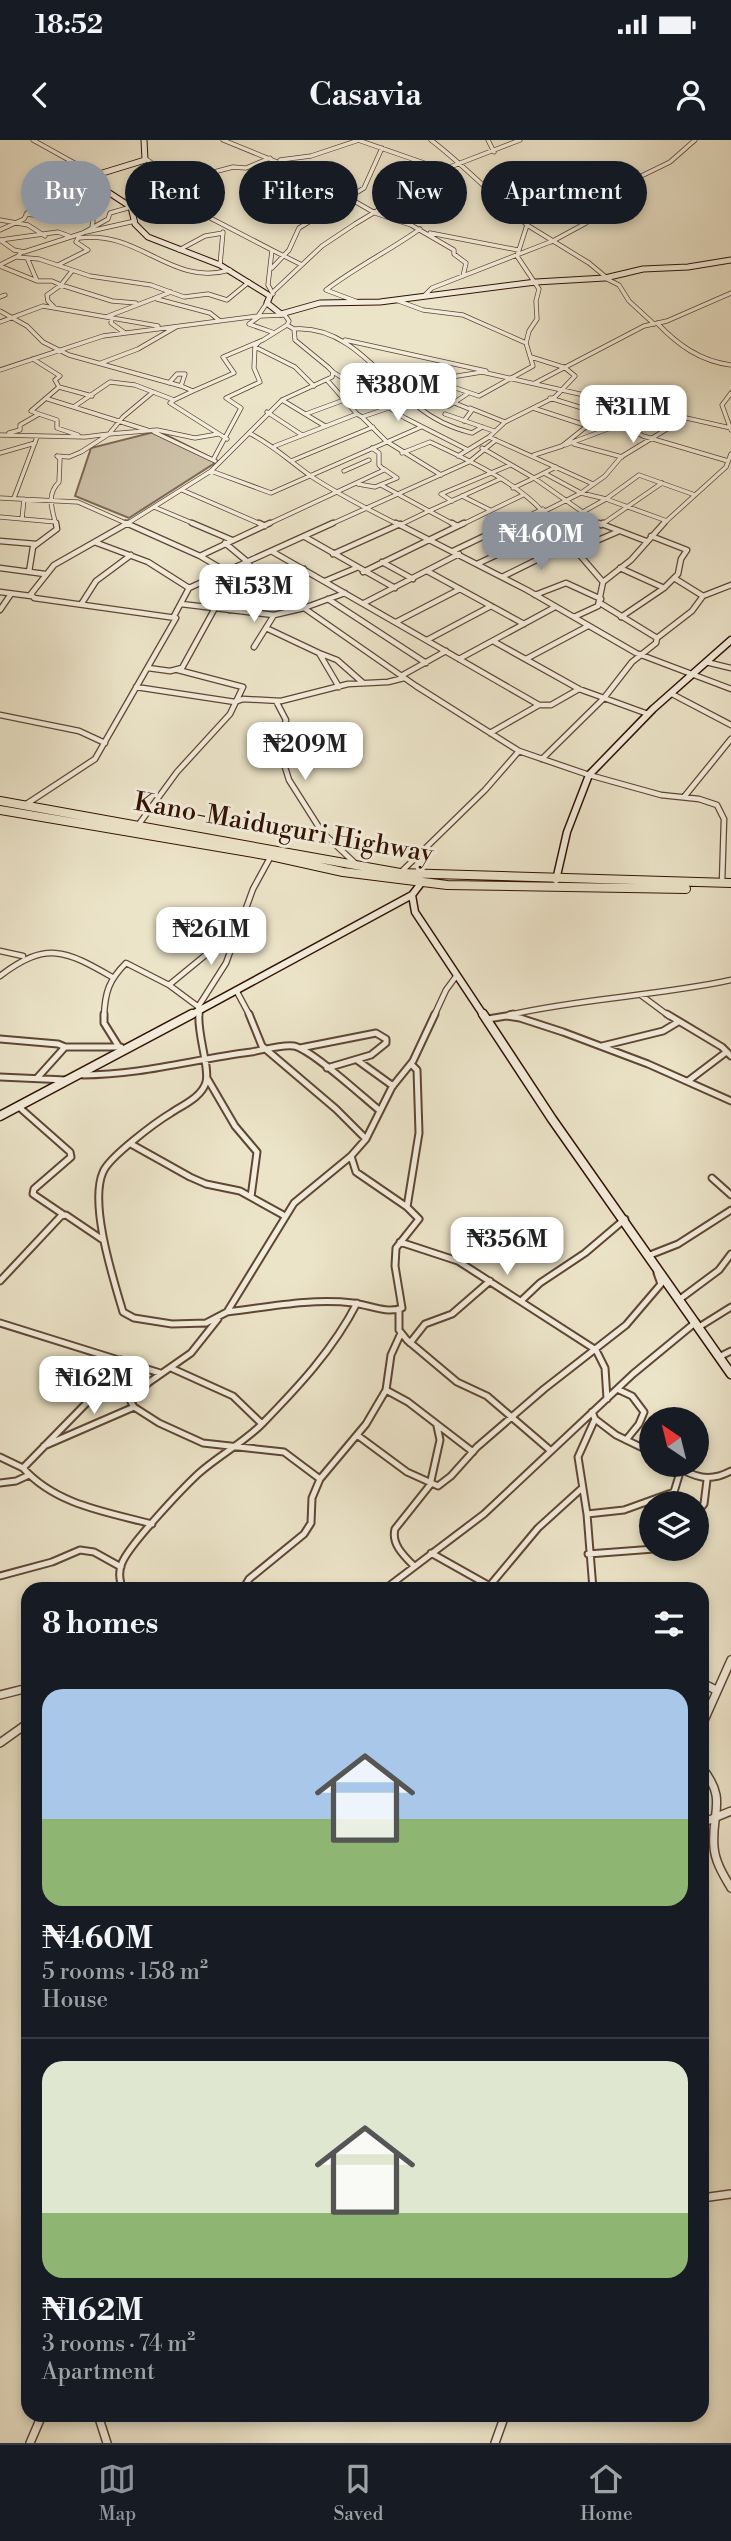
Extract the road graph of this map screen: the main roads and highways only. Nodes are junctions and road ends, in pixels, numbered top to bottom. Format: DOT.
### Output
graph roads {
  1 [pos="0,801"];
  2 [pos="0,810"];
  3 [pos="726,883"];
  4 [pos="731,889"];
  1 -- 3 [label="highway, Kano-Maiduguri Highway"];
  2 -- 4 [label="highway, Kano-Maiduguri Highway"];
}
